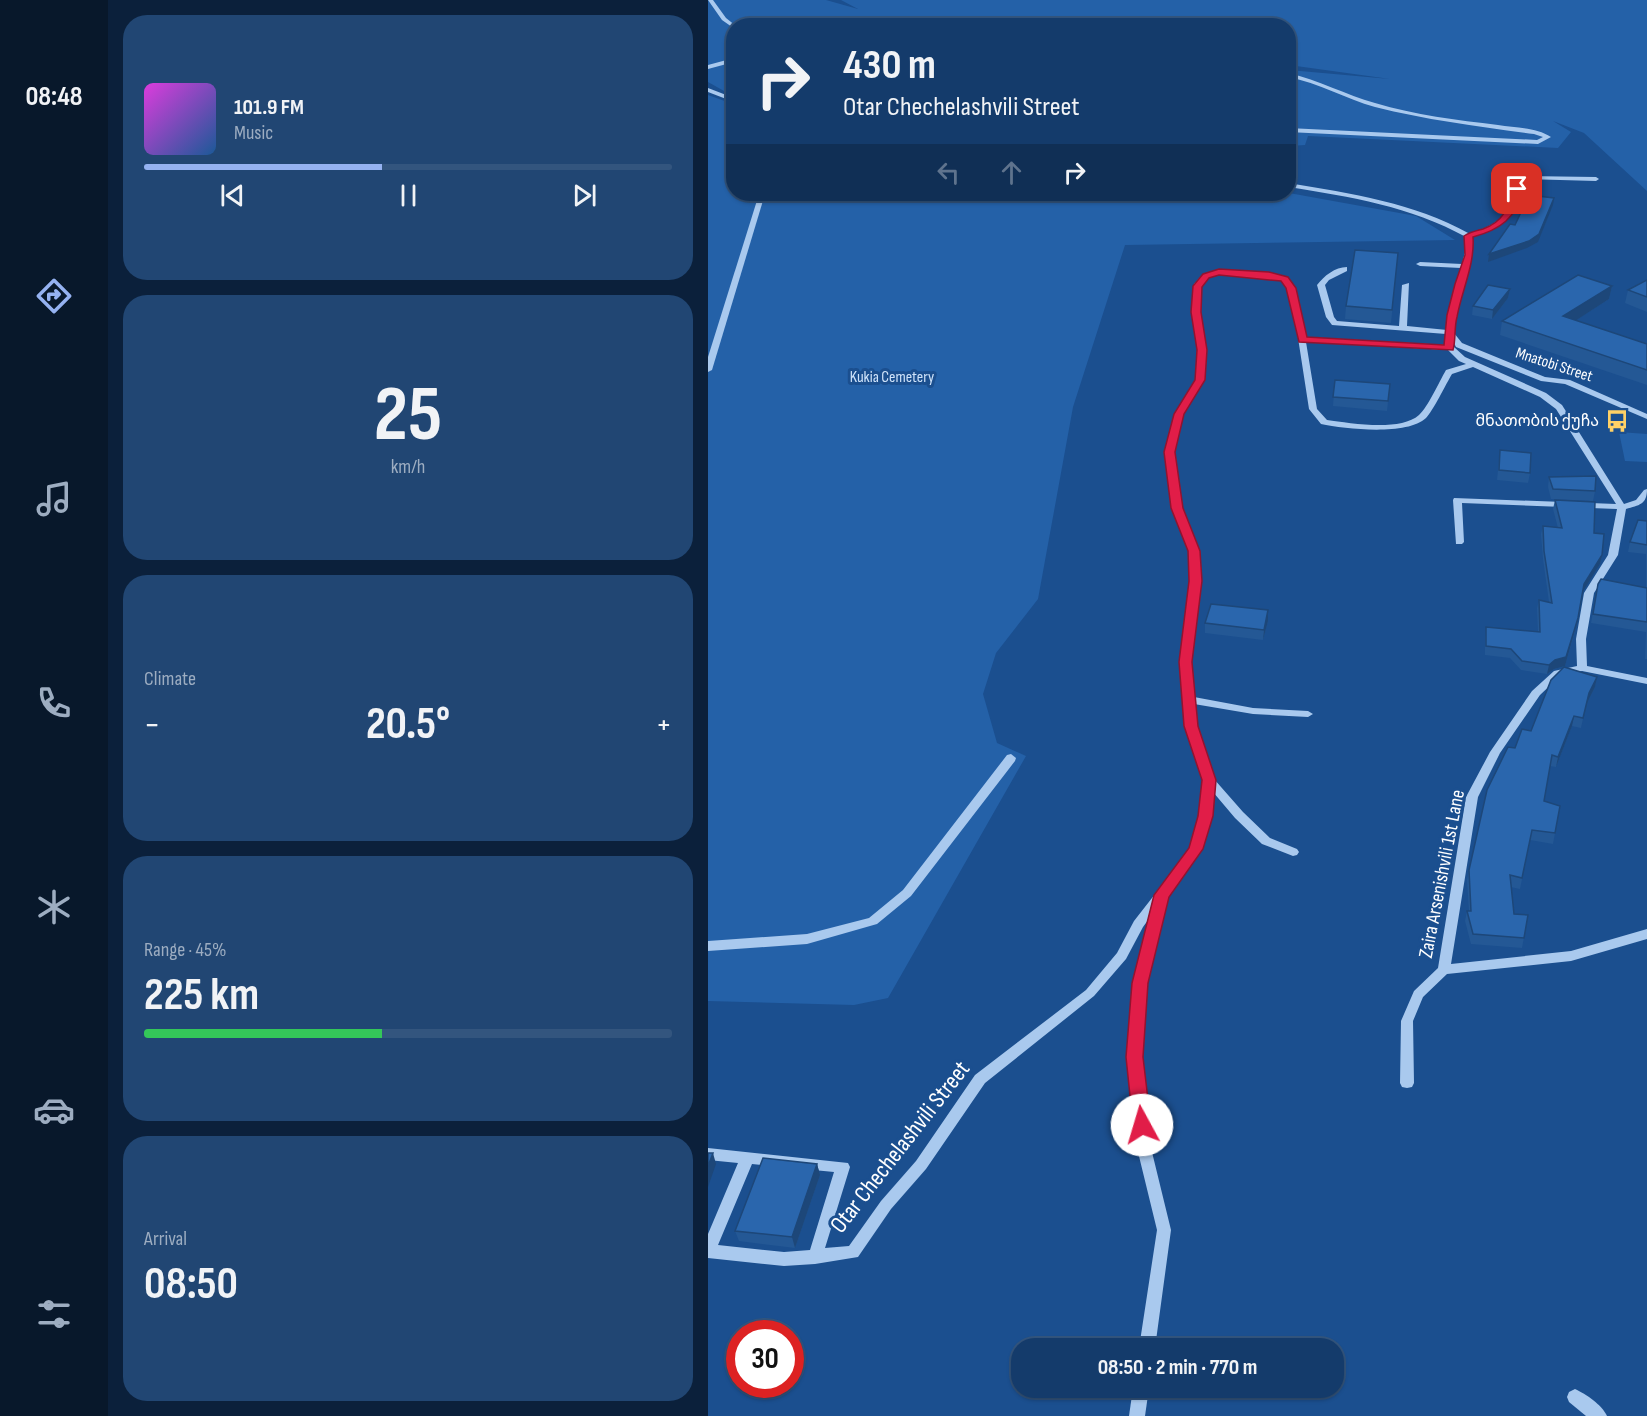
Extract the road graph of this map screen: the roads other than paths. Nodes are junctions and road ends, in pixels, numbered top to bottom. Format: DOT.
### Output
graph roads {
  1 [pos="710,3"];
  2 [pos="726,20"];
  3 [pos="726,62"];
  4 [pos="708,67"];
  5 [pos="1296,78"];
  6 [pos="708,90"];
  7 [pos="726,97"];
  8 [pos="1296,130"];
  9 [pos="1596,179"];
  10 [pos="1296,186"];
  11 [pos="760,201"];
  12 [pos="1469,236"];
  13 [pos="1420,264"];
  14 [pos="1466,266"];
  15 [pos="1344,269"];
  16 [pos="1406,285"];
  17 [pos="1403,329"];
  18 [pos="1449,332"];
  19 [pos="1303,339"];
  20 [pos="1450,348"];
  21 [pos="1473,364"];
  22 [pos="708,370"];
  23 [pos="1647,417"];
  24 [pos="1647,492"];
  25 [pos="1622,507"];
  26 [pos="1459,542"];
  27 [pos="1582,668"];
  28 [pos="1647,681"];
  29 [pos="1189,700"];
  30 [pos="1308,714"];
  31 [pos="1011,758"];
  32 [pos="1209,780"];
  33 [pos="1293,852"];
  34 [pos="1162,895"];
  35 [pos="1647,934"];
  36 [pos="708,946"];
  37 [pos="1444,970"];
  38 [pos="1407,1083"];
  39 [pos="708,1154"];
  40 [pos="748,1157"];
  41 [pos="708,1251"];
  42 [pos="815,1257"];
  43 [pos="1148,1338"];
  44 [pos="1575,1397"];
  45 [pos="1140,1398"];
  46 [pos="1137,1416"];
  47 [pos="1599,1416"];
  1 -- 2 [label="street"];
  3 -- 4 [label="street"];
  5 -- 8 [label="street"];
  6 -- 7 [label="street"];
  9 -- 12 [label="street"];
  10 -- 12 [label="street"];
  11 -- 22 [label="street"];
  12 -- 14 [label="street"];
  13 -- 14 [label="street"];
  14 -- 18 [label="street"];
  15 -- 17 [label="street"];
  16 -- 17 [label="street"];
  17 -- 18 [label="street"];
  18 -- 20 [label="street"];
  18 -- 23 [label="street, Mnatobi Street"];
  19 -- 20 [label="street"];
  19 -- 21 [label="street, Otar Chechelashvili Street"];
  19 -- 29 [label="street, Otar Chechelashvili Street"];
  20 -- 21 [label="street"];
  21 -- 25 [label="street"];
  24 -- 25 [label="street"];
  25 -- 26 [label="street"];
  25 -- 27 [label="street"];
  27 -- 28 [label="street"];
  27 -- 37 [label="street, Zaira Arsenishvili 1st Lane"];
  29 -- 30 [label="street"];
  29 -- 32 [label="street, Otar Chechelashvili Street"];
  31 -- 36 [label="street"];
  32 -- 33 [label="street"];
  32 -- 34 [label="street, Otar Chechelashvili Street"];
  34 -- 42 [label="street, Otar Chechelashvili Street"];
  34 -- 43 [label="street, Otar Chechelashvili Street"];
  35 -- 37 [label="street"];
  37 -- 38 [label="street, Zaira Arsenishvili 1st Lane"];
  39 -- 40 [label="street"];
  40 -- 41 [label="street"];
  40 -- 42 [label="street"];
  41 -- 42 [label="street, Otar Chechelashvili Street"];
  44 -- 47 [label="street"];
  45 -- 46 [label="street"];
}
